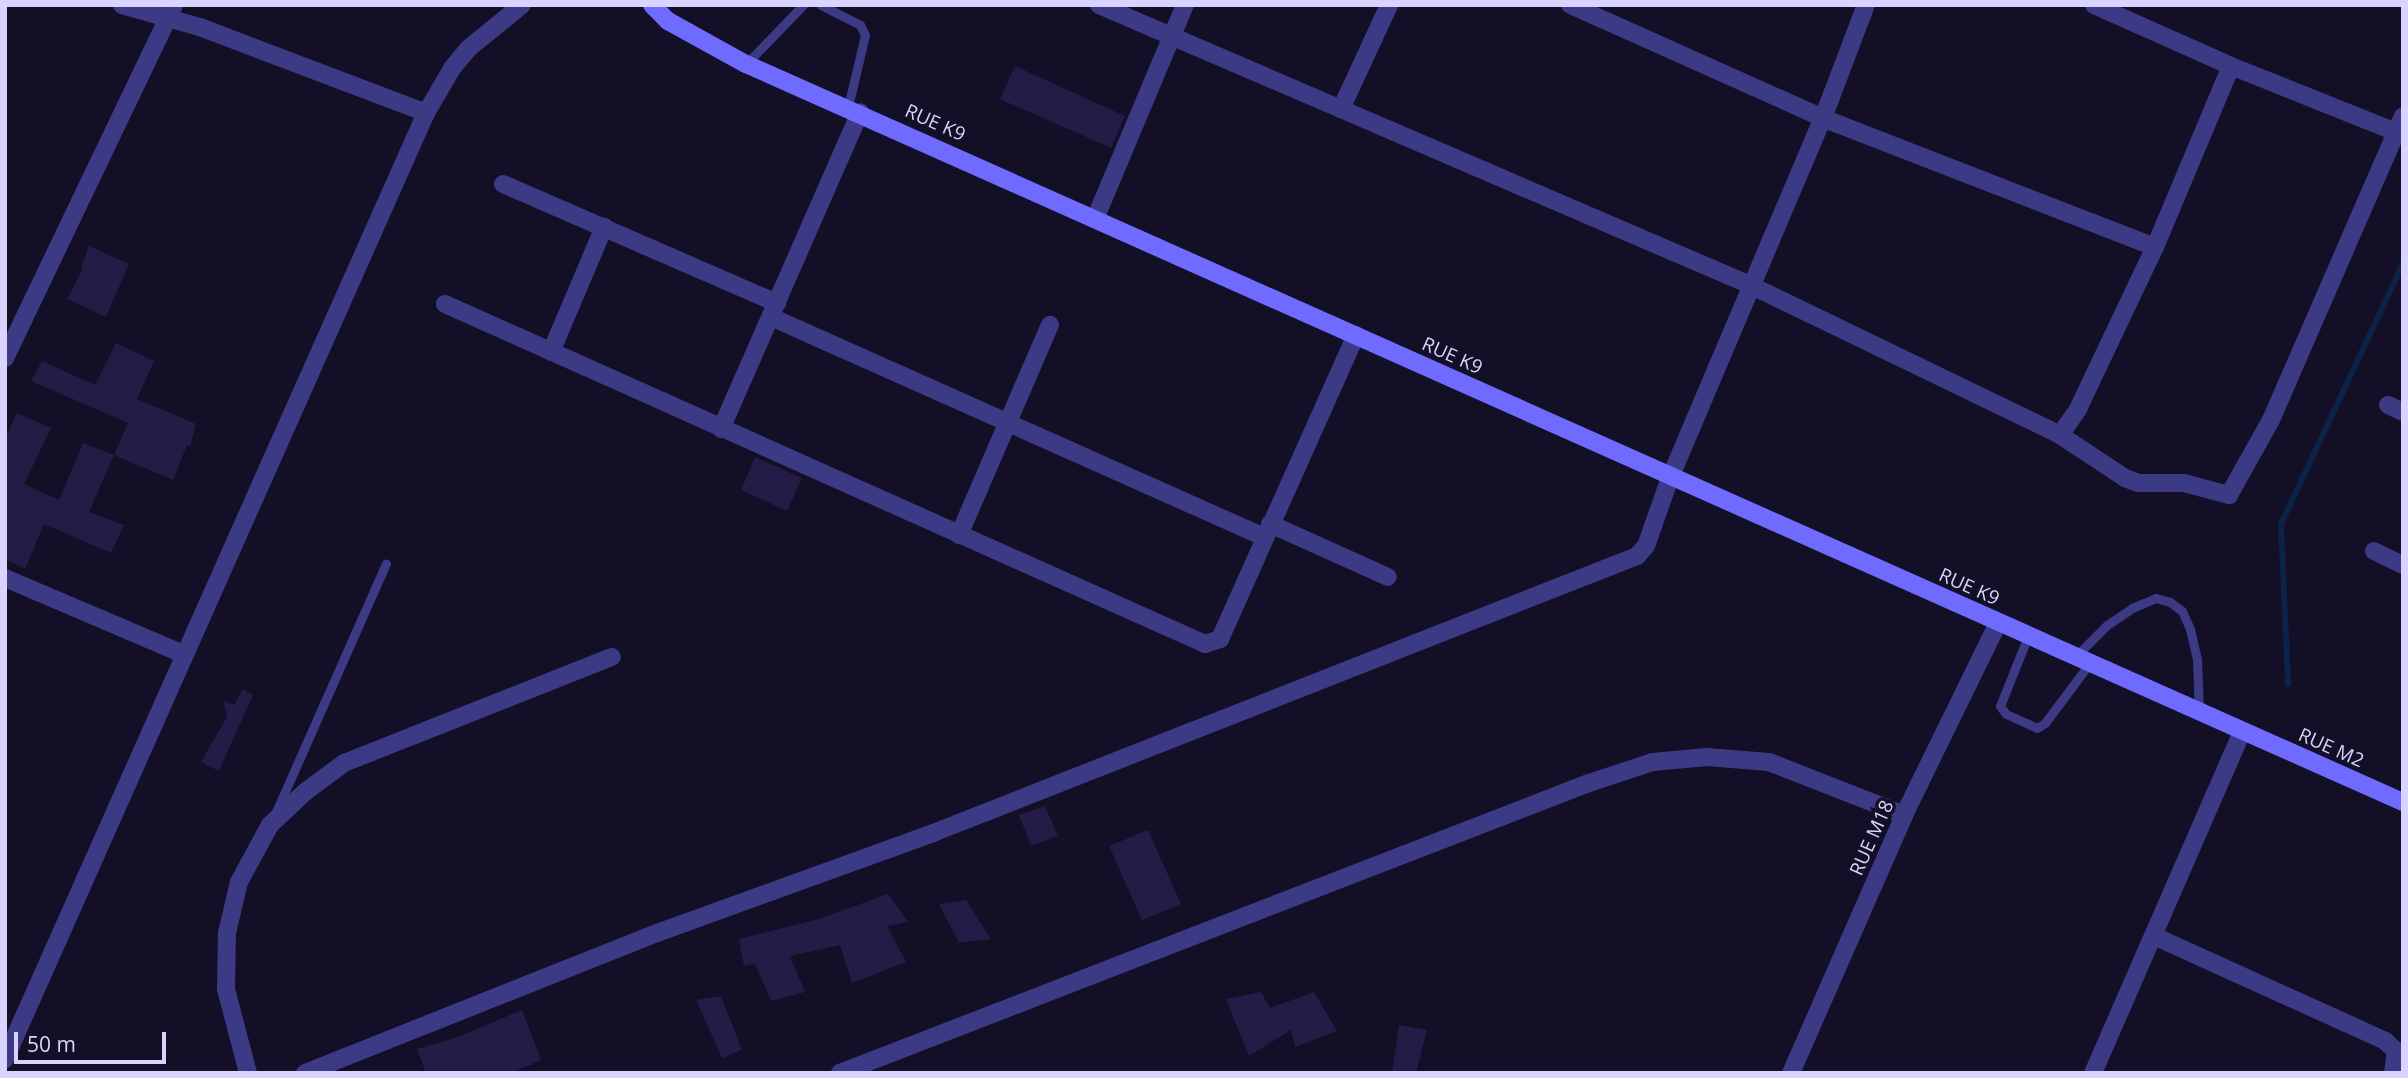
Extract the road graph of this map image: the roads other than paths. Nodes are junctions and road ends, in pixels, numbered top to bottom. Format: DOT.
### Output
graph roads {
  1 [pos="122,5"];
  2 [pos="522,5"];
  3 [pos="652,5"];
  4 [pos="803,5"];
  5 [pos="821,5"];
  6 [pos="1099,5"];
  7 [pos="1185,5"];
  8 [pos="1389,5"];
  9 [pos="1570,5"];
  10 [pos="1866,5"];
  11 [pos="2094,5"];
  12 [pos="172,11"];
  13 [pos="1171,36"];
  14 [pos="746,64"];
  15 [pos="2231,66"];
  16 [pos="1341,109"];
  17 [pos="854,110"];
  18 [pos="426,113"];
  19 [pos="1823,118"];
  20 [pos="2399,124"];
  21 [pos="503,184"];
  22 [pos="1096,219"];
  23 [pos="604,227"];
  24 [pos="2155,247"];
  25 [pos="1751,285"];
  26 [pos="445,304"];
  27 [pos="774,310"];
  28 [pos="1050,325"];
  29 [pos="1356,335"];
  30 [pos="551,352"];
  31 [pos="5,358"];
  32 [pos="1006,422"];
  33 [pos="721,429"];
  34 [pos="2060,435"];
  35 [pos="1670,478"];
  36 [pos="1267,531"];
  37 [pos="959,535"];
  38 [pos="2374,551"];
  39 [pos="386,564"];
  40 [pos="2403,565"];
  41 [pos="1388,577"];
  42 [pos="5,578"];
  43 [pos="1998,623"];
  44 [pos="2028,636"];
  45 [pos="183,654"];
  46 [pos="612,657"];
  47 [pos="2082,661"];
  48 [pos="2199,713"];
  49 [pos="2242,732"];
  50 [pos="2403,803"];
  51 [pos="1904,814"];
  52 [pos="270,825"];
  53 [pos="2154,936"];
  54 [pos="5,1059"];
  55 [pos="248,1073"];
  56 [pos="305,1073"];
  57 [pos="839,1073"];
  58 [pos="1791,1073"];
  59 [pos="2093,1073"];
  60 [pos="2393,1073"];
  1 -- 12 [label="street"];
  2 -- 18 [label="street"];
  3 -- 14 [label="street, RUE K9"];
  4 -- 14 [label="lane"];
  5 -- 17 [label="lane"];
  6 -- 13 [label="street"];
  7 -- 13 [label="street"];
  8 -- 16 [label="street"];
  9 -- 19 [label="street"];
  10 -- 19 [label="street"];
  11 -- 15 [label="street"];
  12 -- 18 [label="street"];
  12 -- 31 [label="street"];
  13 -- 16 [label="street"];
  13 -- 22 [label="street"];
  14 -- 17 [label="street, RUE K9"];
  15 -- 20 [label="street"];
  15 -- 24 [label="street"];
  16 -- 25 [label="street"];
  17 -- 22 [label="street, RUE K9"];
  17 -- 27 [label="street"];
  18 -- 45 [label="street"];
  19 -- 24 [label="street"];
  19 -- 25 [label="street"];
  20 -- 34 [label="street"];
  21 -- 23 [label="street"];
  22 -- 29 [label="street, RUE K9"];
  23 -- 27 [label="street"];
  23 -- 30 [label="street"];
  24 -- 34 [label="street"];
  25 -- 34 [label="street"];
  25 -- 35 [label="street"];
  26 -- 30 [label="street"];
  27 -- 32 [label="street"];
  27 -- 33 [label="street"];
  28 -- 32 [label="street"];
  29 -- 35 [label="street, RUE K9"];
  29 -- 36 [label="street"];
  30 -- 33 [label="street"];
  32 -- 36 [label="street"];
  32 -- 37 [label="street"];
  33 -- 37 [label="street"];
  35 -- 43 [label="street, RUE K9"];
  35 -- 56 [label="street"];
  36 -- 37 [label="street"];
  36 -- 41 [label="street"];
  38 -- 40 [label="street"];
  39 -- 52 [label="lane"];
  42 -- 45 [label="street"];
  43 -- 44 [label="street, RUE K9"];
  43 -- 51 [label="street, RUE M18"];
  44 -- 47 [label="street, RUE K9"];
  44 -- 47 [label="lane"];
  45 -- 54 [label="street"];
  46 -- 52 [label="street"];
  47 -- 48 [label="street, RUE K9"];
  47 -- 48 [label="lane"];
  48 -- 49 [label="street, RUE K9"];
  49 -- 50 [label="street, RUE M2"];
  49 -- 53 [label="street"];
  51 -- 57 [label="street"];
  51 -- 58 [label="street, RUE M18"];
  52 -- 55 [label="street"];
  53 -- 59 [label="street"];
  53 -- 60 [label="street"];
}
